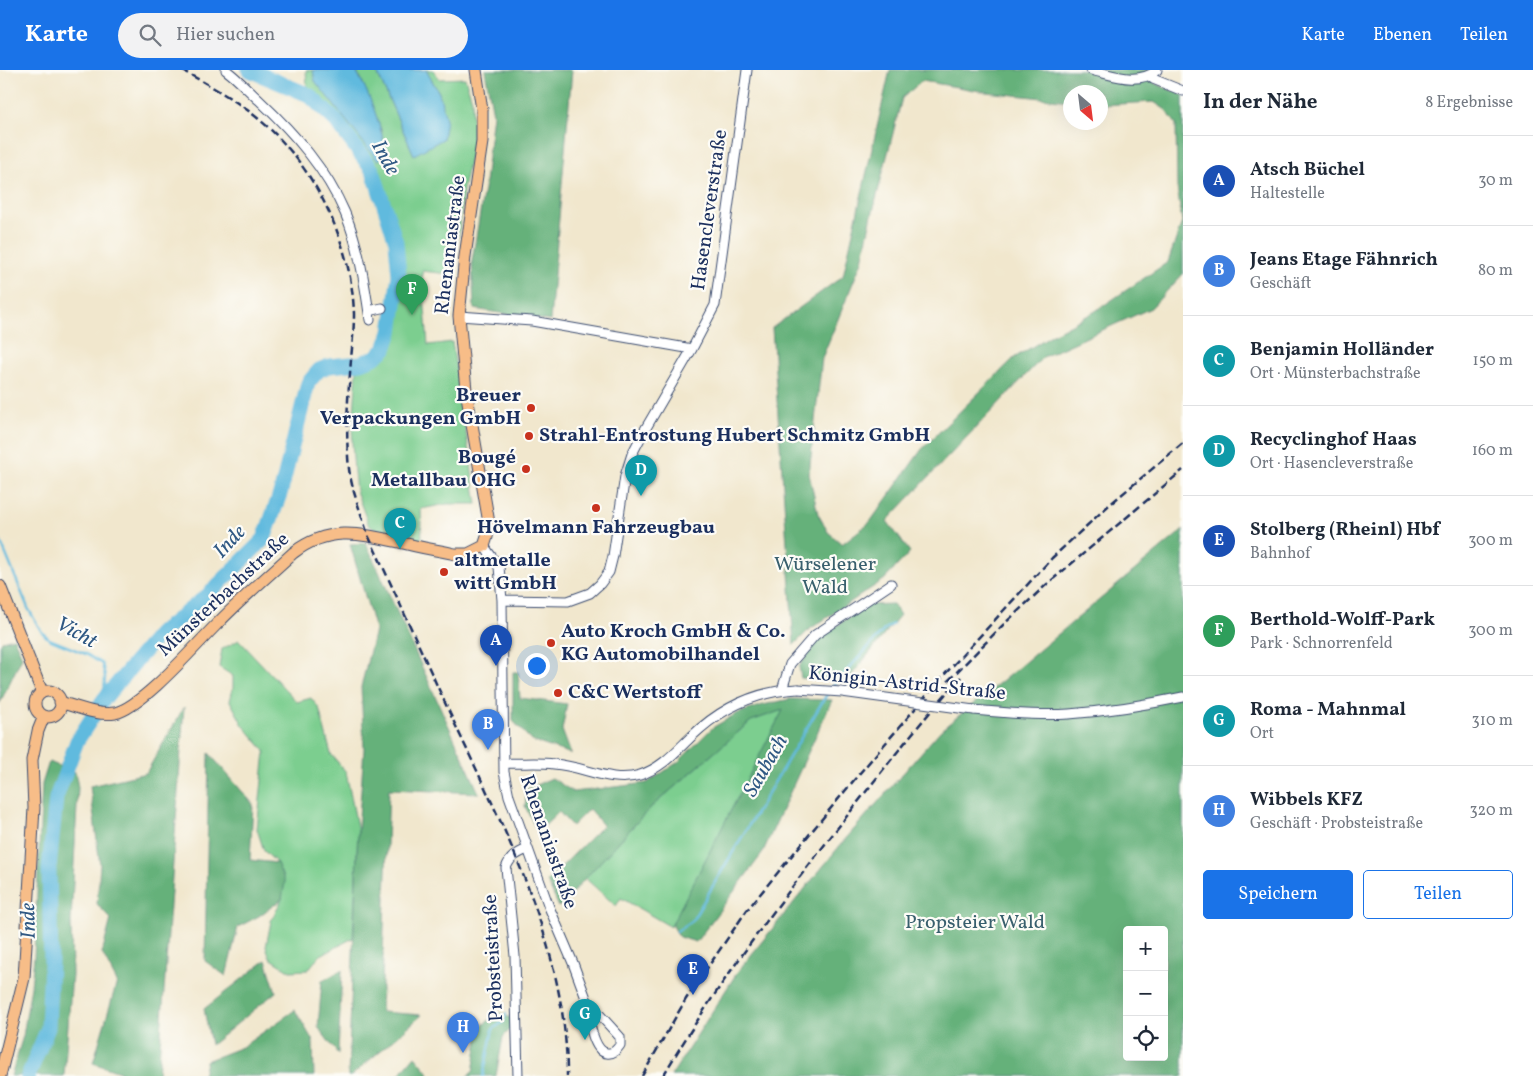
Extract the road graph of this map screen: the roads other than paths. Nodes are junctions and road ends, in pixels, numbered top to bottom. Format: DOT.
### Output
graph roads {
  1 [pos="226,70"];
  2 [pos="476,70"];
  3 [pos="746,70"];
  4 [pos="1091,70"];
  5 [pos="1158,70"];
  6 [pos="1150,76"];
  7 [pos="1183,91"];
  8 [pos="382,308"];
  9 [pos="459,316"];
  10 [pos="692,349"];
  11 [pos="484,546"];
  12 [pos="891,584"];
  13 [pos="0,586"];
  14 [pos="502,600"];
  15 [pos="782,690"];
  16 [pos="42,692"];
  17 [pos="1183,697"];
  18 [pos="60,702"];
  19 [pos="44,716"];
  20 [pos="504,763"];
  21 [pos="527,849"];
  22 [pos="587,1001"];
  23 [pos="0,1076"];
  24 [pos="518,1076"];
  1 -- 8 [label="street"];
  2 -- 9 [label="main road, Rhenaniastraße"];
  3 -- 10 [label="street, Hasencleverstraße"];
  4 -- 6 [label="street"];
  5 -- 6 [label="street"];
  6 -- 7 [label="street"];
  9 -- 10 [label="street"];
  9 -- 11 [label="main road, Rhenaniastraße"];
  10 -- 14 [label="street, Hasencleverstraße"];
  11 -- 14 [label="street, Rhenaniastraße"];
  11 -- 18 [label="main road, Münsterbachstraße"];
  12 -- 15 [label="street"];
  13 -- 16 [label="main road"];
  14 -- 20 [label="street, Rhenaniastraße"];
  15 -- 17 [label="street, Königin-Astrid-Straße, bridge"];
  15 -- 20 [label="street, Königin-Astrid-Straße"];
  16 -- 18 [label="main road"];
  16 -- 19 [label="main road"];
  18 -- 19 [label="main road"];
  19 -- 23 [label="main road"];
  20 -- 21 [label="street, Rhenaniastraße"];
  21 -- 22 [label="street, Rhenaniastraße"];
  21 -- 24 [label="street, Probsteistraße"];
  22 -- 22 [label="street"];
}
